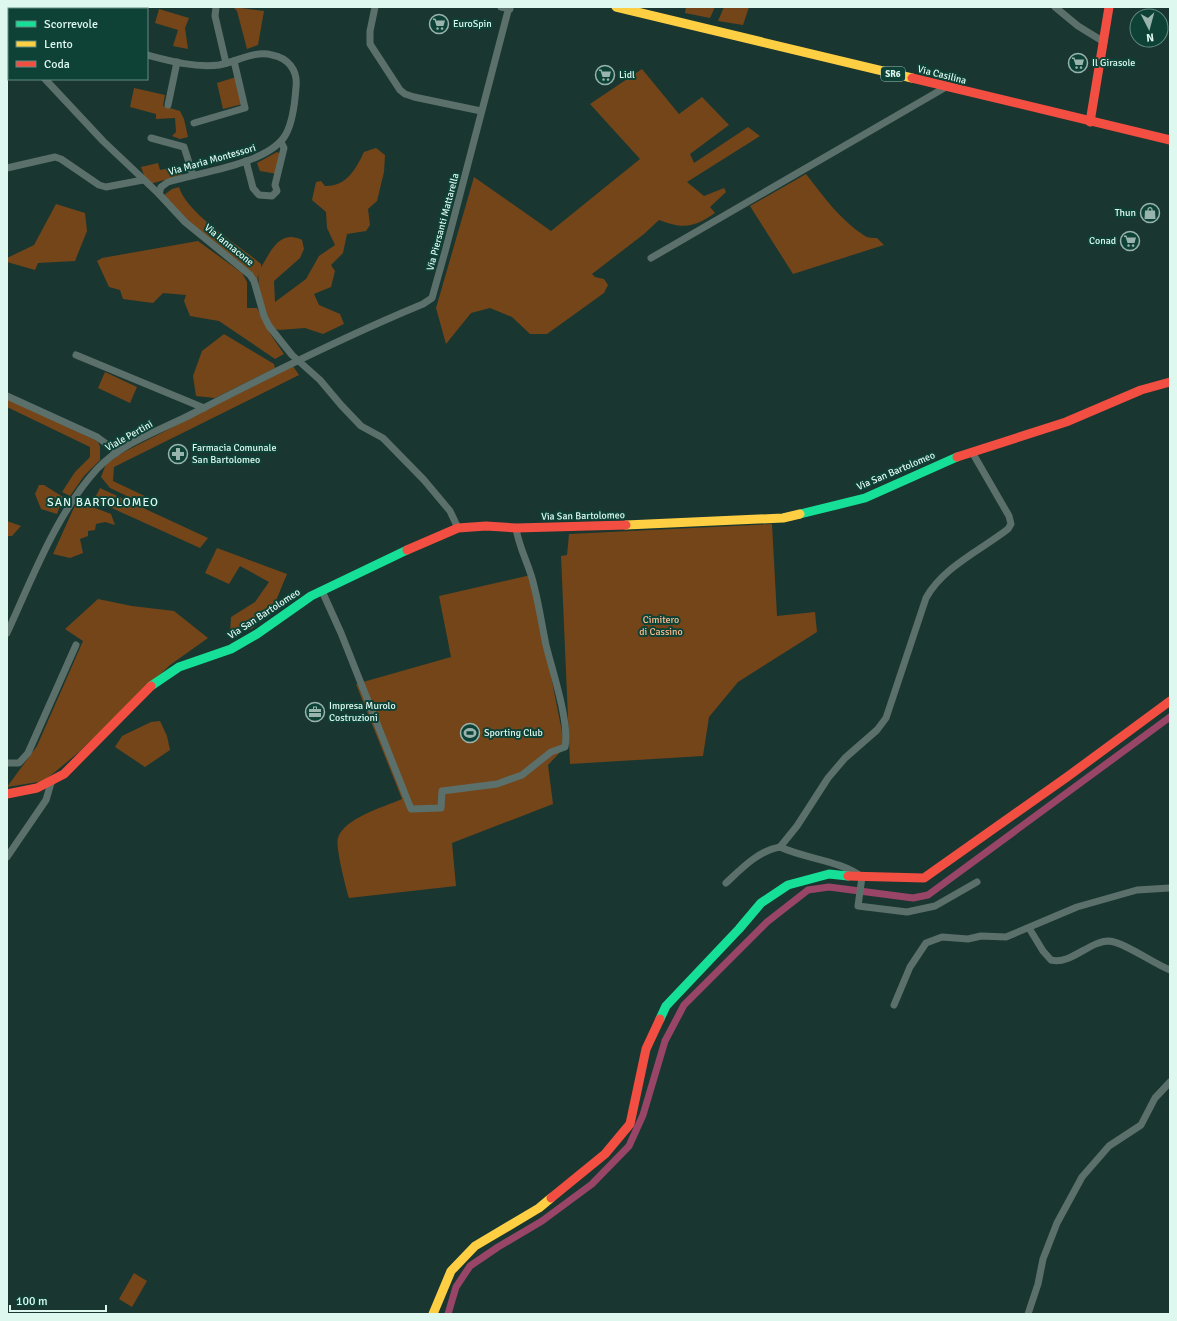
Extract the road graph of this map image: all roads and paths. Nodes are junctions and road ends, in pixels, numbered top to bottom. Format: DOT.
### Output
graph roads {
  1 [pos="216,7"];
  2 [pos="375,7"];
  3 [pos="502,7"];
  4 [pos="616,7"];
  5 [pos="1055,7"];
  6 [pos="1109,7"];
  7 [pos="510,8"];
  8 [pos="1104,42"];
  9 [pos="148,55"];
  10 [pos="177,62"];
  11 [pos="230,62"];
  12 [pos="50,81"];
  13 [pos="946,87"];
  14 [pos="168,105"];
  15 [pos="481,111"];
  16 [pos="1090,122"];
  17 [pos="194,123"];
  18 [pos="151,138"];
  19 [pos="1170,140"];
  20 [pos="281,142"];
  21 [pos="246,161"];
  22 [pos="7,168"];
  23 [pos="193,175"];
  24 [pos="143,180"];
  25 [pos="159,194"];
  26 [pos="651,258"];
  27 [pos="76,355"];
  28 [pos="299,361"];
  29 [pos="1170,382"];
  30 [pos="7,396"];
  31 [pos="204,408"];
  32 [pos="972,452"];
  33 [pos="116,453"];
  34 [pos="458,528"];
  35 [pos="516,528"];
  36 [pos="322,591"];
  37 [pos="7,633"];
  38 [pos="76,646"];
  39 [pos="1170,701"];
  40 [pos="7,763"];
  41 [pos="51,783"];
  42 [pos="7,794"];
  43 [pos="780,847"];
  44 [pos="7,857"];
  45 [pos="862,877"];
  46 [pos="977,882"];
  47 [pos="726,883"];
  48 [pos="1170,888"];
  49 [pos="1029,928"];
  50 [pos="1170,970"];
  51 [pos="894,1005"];
  52 [pos="1170,1082"];
  53 [pos="433,1314"];
  54 [pos="1028,1314"];
  1 -- 11 [label="street"];
  2 -- 15 [label="street"];
  3 -- 7 [label="street"];
  4 -- 13 [label="street, Via Casilina / SR6"];
  5 -- 8 [label="street"];
  6 -- 8 [label="street"];
  7 -- 15 [label="street, Via Piersanti Mattarella"];
  8 -- 16 [label="street"];
  9 -- 10 [label="street, Via Maria Montessori"];
  10 -- 11 [label="street, Via Maria Montessori"];
  10 -- 14 [label="street"];
  11 -- 17 [label="street"];
  11 -- 20 [label="street, Via Maria Montessori"];
  12 -- 24 [label="street, Via Iannacone"];
  13 -- 16 [label="street, Via Casilina / SR6"];
  13 -- 26 [label="street"];
  15 -- 28 [label="street, Via Piersanti Mattarella"];
  16 -- 19 [label="street, Via Casilina / SR6"];
  18 -- 23 [label="street"];
  20 -- 21 [label="street, Via Maria Montessori"];
  20 -- 21 [label="street"];
  21 -- 23 [label="street, Via Maria Montessori"];
  22 -- 24 [label="street"];
  23 -- 25 [label="street, Via Maria Montessori"];
  24 -- 25 [label="street, Via Iannacone"];
  25 -- 28 [label="street, Via Iannacone"];
  27 -- 31 [label="street"];
  28 -- 31 [label="street, Viale Pertini"];
  28 -- 34 [label="street, Via Iannacone"];
  29 -- 32 [label="street, Via San Bartolomeo"];
  30 -- 33 [label="street"];
  31 -- 33 [label="street, Viale Pertini"];
  32 -- 35 [label="street, Via San Bartolomeo"];
  32 -- 43 [label="street"];
  33 -- 37 [label="street, Viale Pertini"];
  34 -- 35 [label="street, Via San Bartolomeo"];
  34 -- 36 [label="street, Via San Bartolomeo"];
  35 -- 36 [label="street"];
  36 -- 41 [label="street, Via San Bartolomeo"];
  38 -- 40 [label="street"];
  39 -- 45 [label="street"];
  41 -- 42 [label="street, Via San Bartolomeo"];
  41 -- 44 [label="street"];
  43 -- 45 [label="street"];
  43 -- 47 [label="street"];
  45 -- 46 [label="street"];
  45 -- 53 [label="street"];
  48 -- 49 [label="street"];
  49 -- 50 [label="street"];
  49 -- 51 [label="street"];
  52 -- 54 [label="street"];
}
